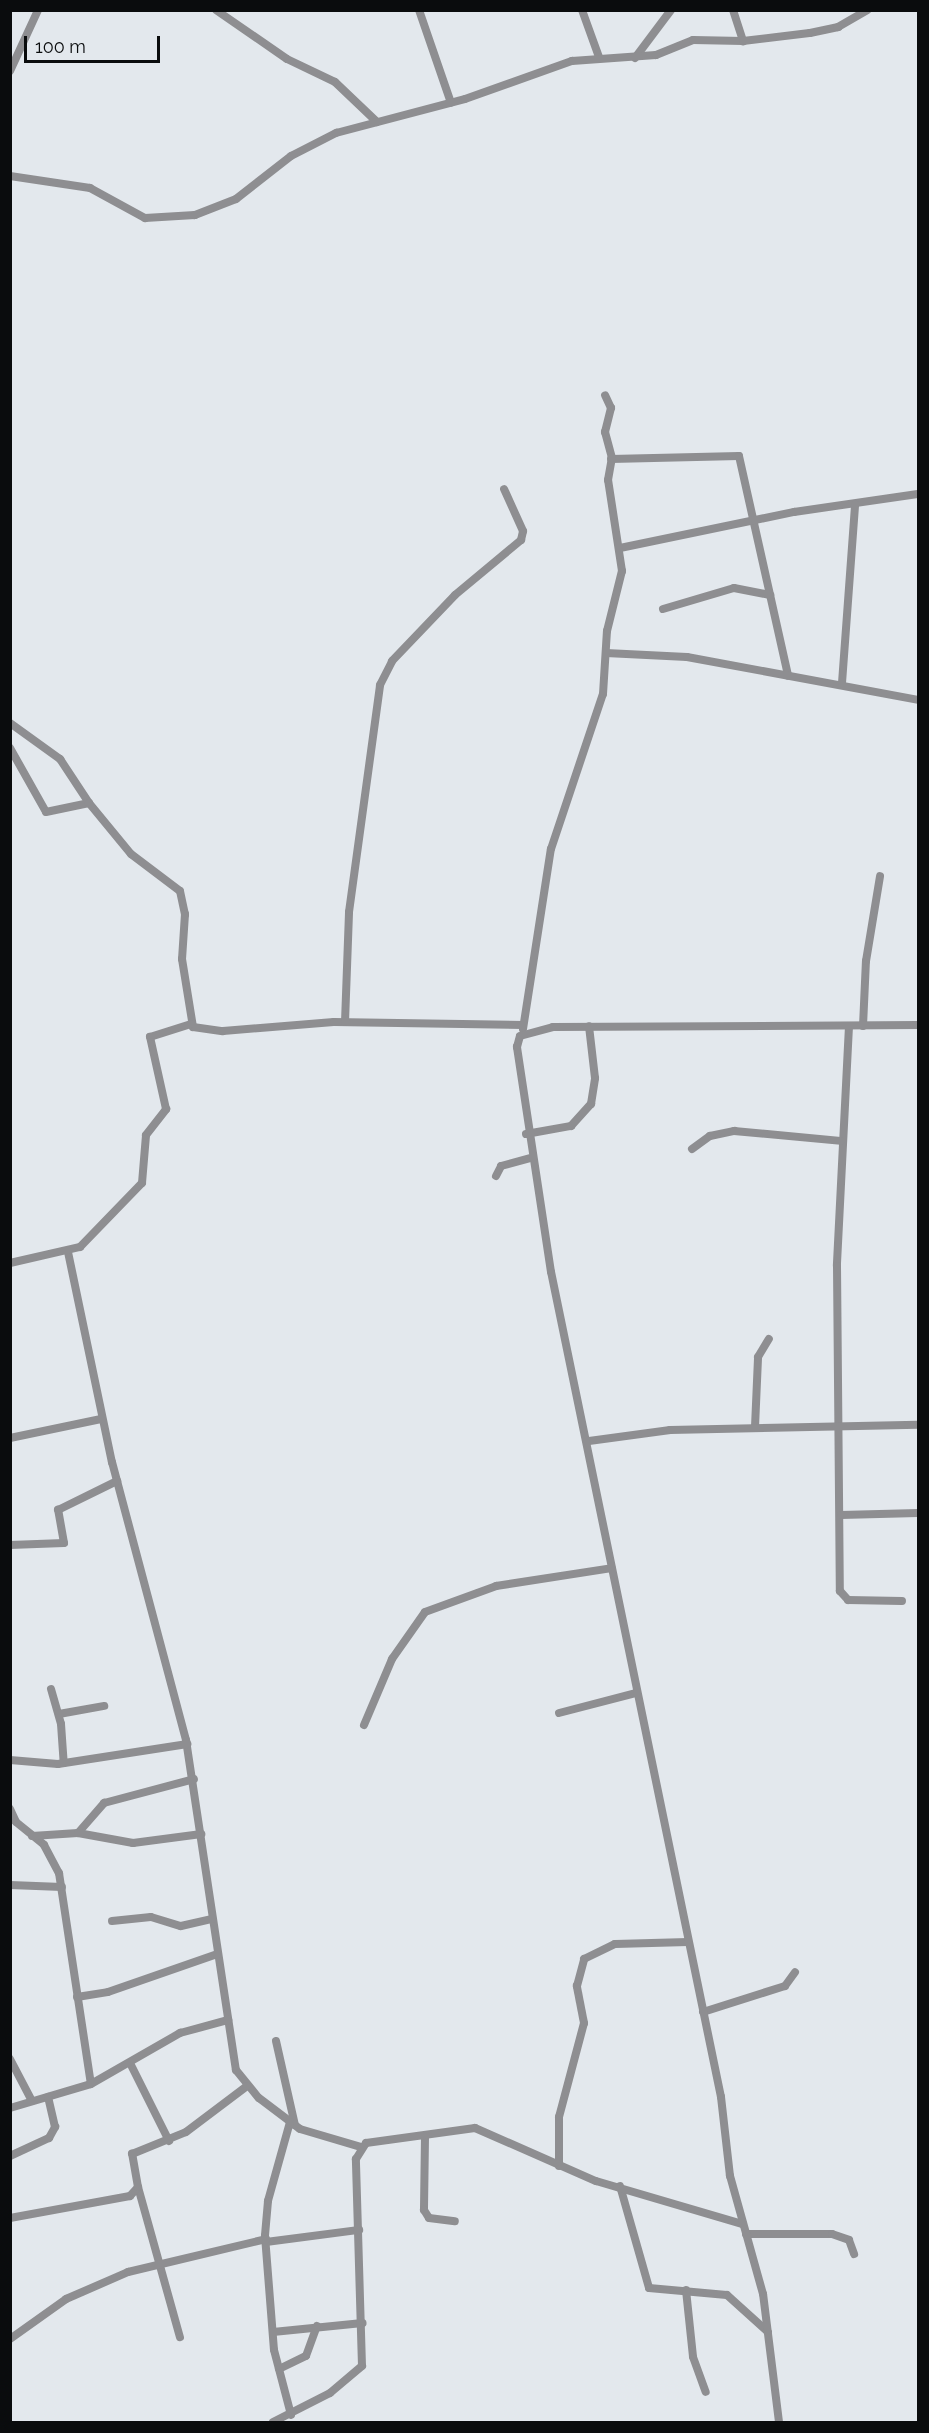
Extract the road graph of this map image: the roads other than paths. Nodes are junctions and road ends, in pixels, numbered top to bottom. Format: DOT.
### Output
graph roads {
  1 [pos="38,10"];
  2 [pos="216,10"];
  3 [pos="419,10"];
  4 [pos="582,10"];
  5 [pos="671,10"];
  6 [pos="733,10"];
  7 [pos="867,10"];
  8 [pos="743,42"];
  9 [pos="599,57"];
  10 [pos="636,58"];
  11 [pos="10,71"];
  12 [pos="451,103"];
  13 [pos="376,122"];
  14 [pos="10,176"];
  15 [pos="604,395"];
  16 [pos="611,459"];
  17 [pos="504,489"];
  18 [pos="918,494"];
  19 [pos="855,504"];
  20 [pos="751,521"];
  21 [pos="620,548"];
  22 [pos="770,595"];
  23 [pos="663,609"];
  24 [pos="606,653"];
  25 [pos="788,676"];
  26 [pos="842,683"];
  27 [pos="918,700"];
  28 [pos="10,723"];
  29 [pos="10,748"];
  30 [pos="90,803"];
  31 [pos="880,876"];
  32 [pos="345,1023"];
  33 [pos="190,1024"];
  34 [pos="523,1025"];
  35 [pos="918,1025"];
  36 [pos="589,1026"];
  37 [pos="849,1026"];
  38 [pos="863,1026"];
  39 [pos="522,1035"];
  40 [pos="526,1134"];
  41 [pos="841,1141"];
  42 [pos="692,1149"];
  43 [pos="530,1158"];
  44 [pos="496,1176"];
  45 [pos="68,1252"];
  46 [pos="10,1263"];
  47 [pos="769,1339"];
  48 [pos="101,1419"];
  49 [pos="839,1424"];
  50 [pos="918,1425"];
  51 [pos="755,1427"];
  52 [pos="10,1438"];
  53 [pos="589,1441"];
  54 [pos="117,1481"];
  55 [pos="918,1513"];
  56 [pos="841,1515"];
  57 [pos="10,1545"];
  58 [pos="612,1568"];
  59 [pos="902,1601"];
  60 [pos="51,1689"];
  61 [pos="636,1693"];
  62 [pos="104,1706"];
  63 [pos="559,1713"];
  64 [pos="59,1714"];
  65 [pos="364,1725"];
  66 [pos="187,1744"];
  67 [pos="10,1760"];
  68 [pos="64,1763"];
  69 [pos="194,1779"];
  70 [pos="10,1809"];
  71 [pos="78,1833"];
  72 [pos="201,1834"];
  73 [pos="32,1836"];
  74 [pos="10,1885"];
  75 [pos="63,1887"];
  76 [pos="212,1919"];
  77 [pos="111,1921"];
  78 [pos="688,1942"];
  79 [pos="217,1954"];
  80 [pos="795,1972"];
  81 [pos="77,1997"];
  82 [pos="703,2012"];
  83 [pos="228,2020"];
  84 [pos="276,2041"];
  85 [pos="10,2059"];
  86 [pos="131,2065"];
  87 [pos="92,2084"];
  88 [pos="247,2086"];
  89 [pos="48,2097"];
  90 [pos="32,2101"];
  91 [pos="10,2108"];
  92 [pos="293,2124"];
  93 [pos="425,2137"];
  94 [pos="170,2141"];
  95 [pos="361,2146"];
  96 [pos="10,2156"];
  97 [pos="559,2166"];
  98 [pos="620,2186"];
  99 [pos="138,2187"];
  100 [pos="10,2218"];
  101 [pos="455,2221"];
  102 [pos="742,2224"];
  103 [pos="358,2230"];
  104 [pos="746,2234"];
  105 [pos="266,2241"];
  106 [pos="854,2254"];
  107 [pos="160,2261"];
  108 [pos="686,2290"];
  109 [pos="363,2323"];
  110 [pos="317,2326"];
  111 [pos="273,2332"];
  112 [pos="768,2333"];
  113 [pos="180,2337"];
  114 [pos="10,2339"];
  115 [pos="279,2369"];
  116 [pos="706,2392"];
  117 [pos="291,2415"];
  118 [pos="273,2422"];
  119 [pos="779,2422"];
  1 -- 11 [label="street"];
  2 -- 13 [label="street"];
  3 -- 12 [label="street"];
  4 -- 9 [label="street"];
  5 -- 10 [label="street"];
  6 -- 8 [label="street"];
  7 -- 8 [label="street"];
  8 -- 10 [label="street"];
  9 -- 10 [label="street"];
  9 -- 12 [label="street"];
  12 -- 13 [label="street"];
  13 -- 14 [label="street"];
  15 -- 16 [label="street"];
  16 -- 20 [label="street"];
  16 -- 21 [label="street"];
  17 -- 32 [label="street"];
  18 -- 19 [label="street"];
  19 -- 20 [label="street"];
  19 -- 26 [label="street"];
  20 -- 21 [label="street"];
  20 -- 22 [label="street"];
  21 -- 24 [label="street"];
  22 -- 23 [label="street"];
  22 -- 25 [label="street"];
  24 -- 25 [label="street"];
  24 -- 34 [label="street"];
  25 -- 26 [label="street"];
  26 -- 27 [label="street"];
  28 -- 30 [label="street"];
  29 -- 30 [label="street"];
  30 -- 33 [label="street"];
  31 -- 38 [label="street"];
  32 -- 33 [label="street"];
  32 -- 34 [label="street"];
  33 -- 45 [label="street"];
  34 -- 39 [label="street"];
  35 -- 38 [label="street"];
  36 -- 37 [label="street"];
  36 -- 39 [label="street"];
  36 -- 40 [label="street"];
  37 -- 38 [label="street"];
  37 -- 41 [label="street"];
  39 -- 40 [label="street"];
  40 -- 43 [label="street"];
  41 -- 42 [label="street"];
  41 -- 49 [label="street"];
  43 -- 44 [label="street"];
  43 -- 53 [label="street"];
  45 -- 46 [label="street"];
  45 -- 48 [label="street"];
  47 -- 51 [label="street"];
  48 -- 52 [label="street"];
  48 -- 54 [label="street"];
  49 -- 50 [label="street"];
  49 -- 51 [label="street"];
  49 -- 56 [label="street"];
  51 -- 53 [label="street"];
  53 -- 58 [label="street"];
  54 -- 57 [label="street"];
  54 -- 66 [label="street"];
  55 -- 56 [label="street"];
  56 -- 59 [label="street"];
  58 -- 61 [label="street"];
  58 -- 65 [label="street"];
  60 -- 64 [label="street"];
  61 -- 63 [label="street"];
  61 -- 78 [label="street"];
  62 -- 64 [label="street"];
  64 -- 68 [label="street"];
  66 -- 68 [label="street"];
  66 -- 69 [label="street"];
  67 -- 68 [label="street"];
  69 -- 71 [label="street"];
  69 -- 72 [label="street"];
  70 -- 73 [label="street"];
  71 -- 72 [label="street"];
  71 -- 73 [label="street"];
  72 -- 76 [label="street"];
  73 -- 75 [label="street"];
  74 -- 75 [label="street"];
  75 -- 81 [label="street"];
  76 -- 77 [label="street"];
  76 -- 79 [label="street"];
  78 -- 82 [label="street"];
  78 -- 97 [label="street"];
  79 -- 81 [label="street"];
  79 -- 83 [label="street"];
  80 -- 82 [label="street"];
  81 -- 87 [label="street"];
  82 -- 102 [label="street"];
  83 -- 86 [label="street"];
  83 -- 88 [label="street"];
  84 -- 92 [label="street"];
  85 -- 90 [label="street"];
  86 -- 87 [label="street"];
  86 -- 94 [label="street"];
  87 -- 89 [label="street"];
  88 -- 92 [label="street"];
  88 -- 94 [label="street"];
  89 -- 90 [label="street"];
  89 -- 96 [label="street"];
  90 -- 91 [label="street"];
  92 -- 95 [label="street"];
  92 -- 105 [label="street"];
  93 -- 95 [label="street"];
  93 -- 97 [label="street"];
  93 -- 101 [label="street"];
  94 -- 99 [label="street"];
  95 -- 103 [label="street"];
  97 -- 98 [label="street"];
  98 -- 102 [label="street"];
  98 -- 108 [label="street"];
  99 -- 100 [label="street"];
  99 -- 107 [label="street"];
  102 -- 104 [label="street"];
  103 -- 105 [label="street"];
  103 -- 109 [label="street"];
  104 -- 106 [label="street"];
  104 -- 112 [label="street"];
  105 -- 107 [label="street"];
  105 -- 111 [label="street"];
  107 -- 113 [label="street"];
  107 -- 114 [label="street"];
  108 -- 112 [label="street"];
  108 -- 116 [label="street"];
  109 -- 110 [label="street"];
  109 -- 117 [label="street"];
  110 -- 111 [label="street"];
  110 -- 115 [label="street"];
  111 -- 115 [label="street"];
  112 -- 119 [label="street"];
  115 -- 117 [label="street"];
  117 -- 118 [label="street"];
}
